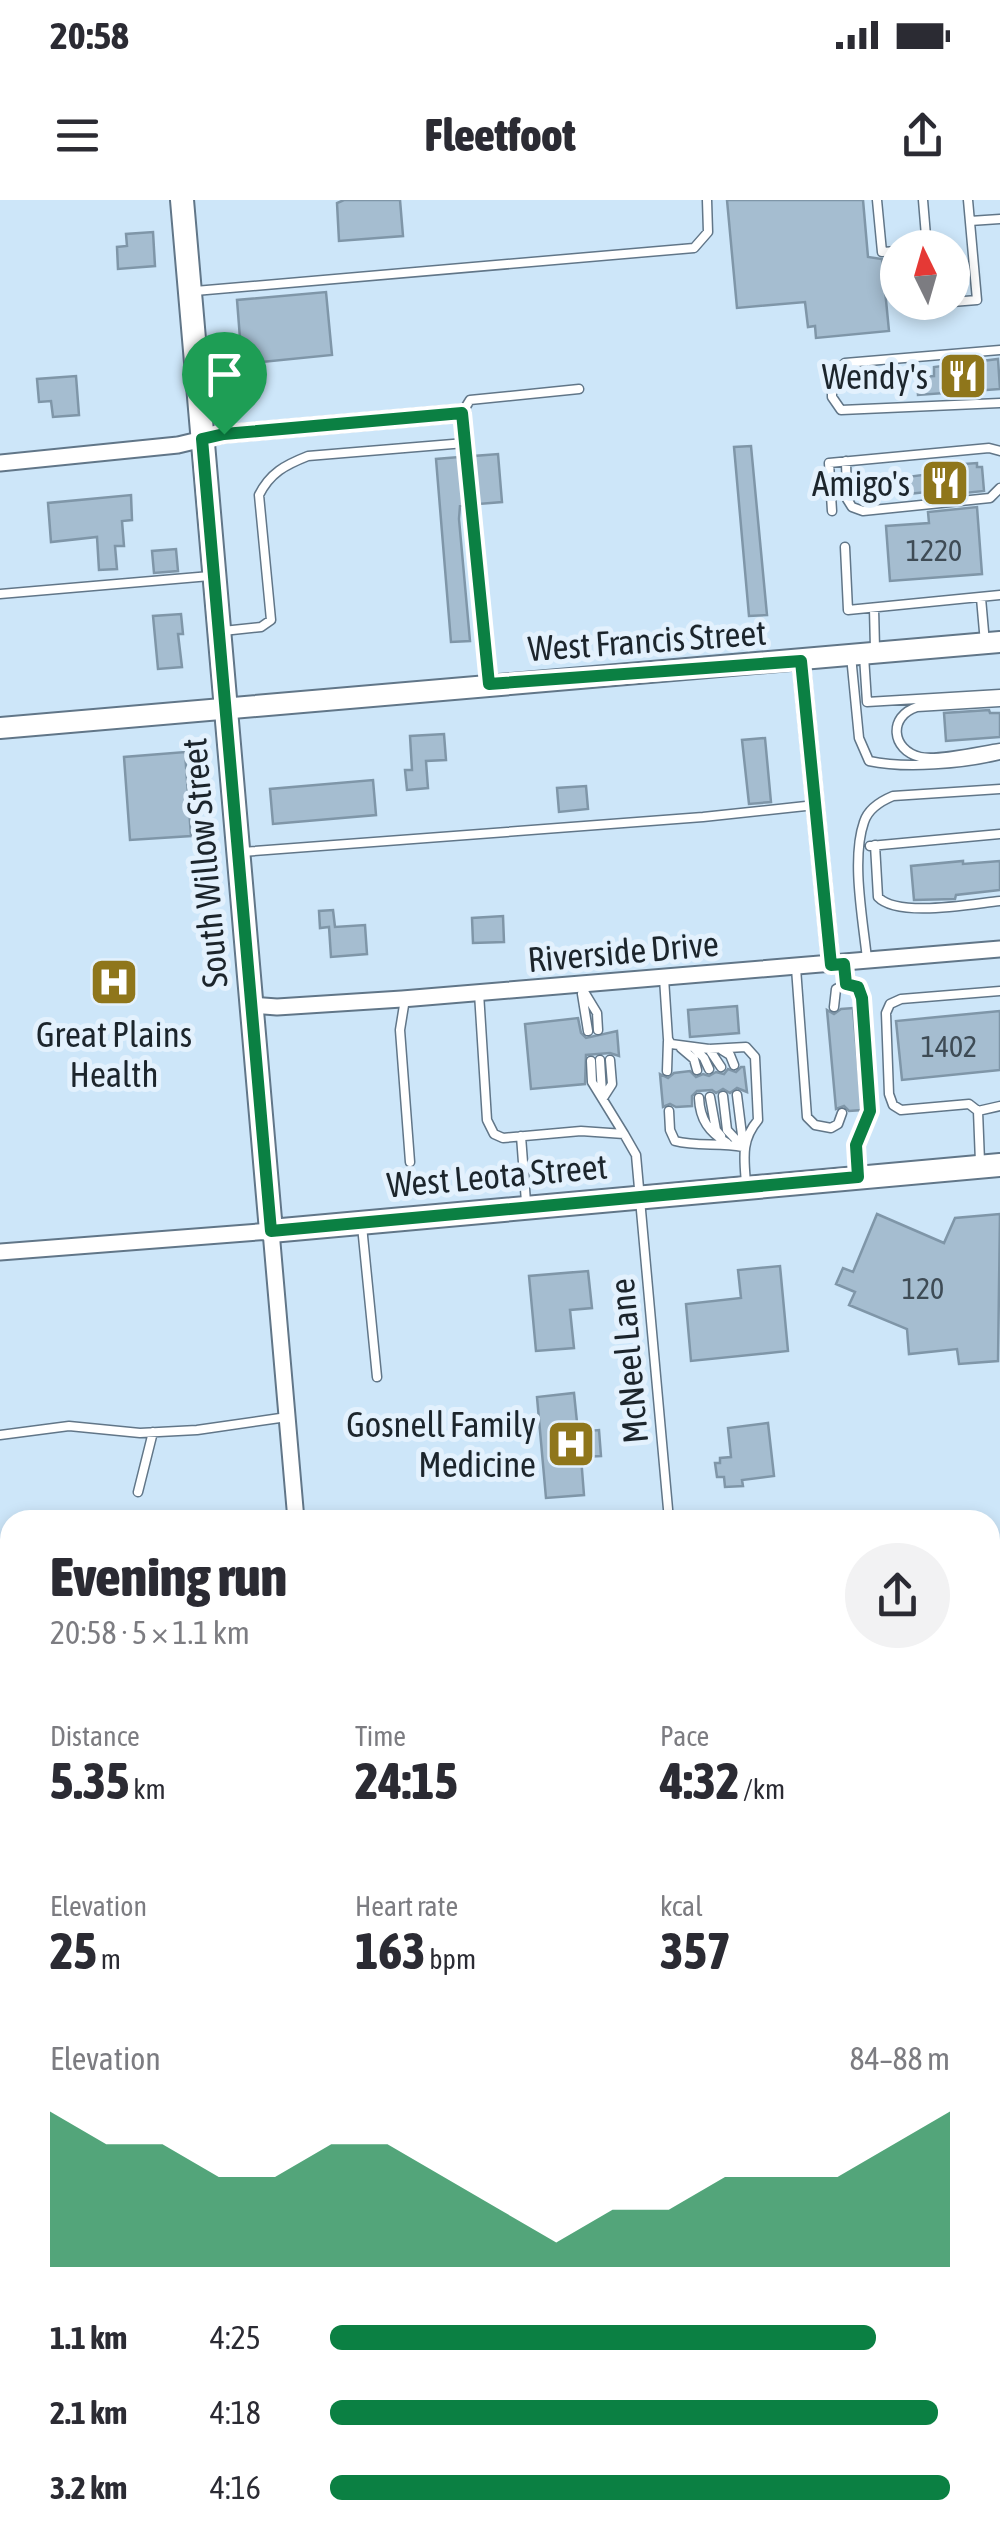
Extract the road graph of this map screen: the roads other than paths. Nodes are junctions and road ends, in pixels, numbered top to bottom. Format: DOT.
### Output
graph roads {
  1 [pos="182,200"];
  2 [pos="707,200"];
  3 [pos="877,200"];
  4 [pos="923,200"];
  5 [pos="968,200"];
  6 [pos="1000,218"];
  7 [pos="970,221"];
  8 [pos="926,230"];
  9 [pos="880,231"];
  10 [pos="190,292"];
  11 [pos="970,301"];
  12 [pos="1000,350"];
  13 [pos="579,389"];
  14 [pos="1000,403"];
  15 [pos="462,413"];
  16 [pos="202,439"];
  17 [pos="466,442"];
  18 [pos="1000,451"];
  19 [pos="846,461"];
  20 [pos="0,464"];
  21 [pos="1000,488"];
  22 [pos="832,511"];
  23 [pos="845,547"];
  24 [pos="213,576"];
  25 [pos="0,594"];
  26 [pos="1000,594"];
  27 [pos="981,598"];
  28 [pos="874,608"];
  29 [pos="218,632"];
  30 [pos="992,643"];
  31 [pos="863,655"];
  32 [pos="801,661"];
  33 [pos="489,684"];
  34 [pos="1000,694"];
  35 [pos="866,702"];
  36 [pos="1000,702"];
  37 [pos="226,707"];
  38 [pos="857,712"];
  39 [pos="0,728"];
  40 [pos="1000,752"];
  41 [pos="1000,789"];
  42 [pos="815,805"];
  43 [pos="1000,834"];
  44 [pos="875,845"];
  45 [pos="860,846"];
  46 [pos="239,852"];
  47 [pos="1000,902"];
  48 [pos="1000,949"];
  49 [pos="868,961"];
  50 [pos="838,964"];
  51 [pos="796,968"];
  52 [pos="664,978"];
  53 [pos="846,984"];
  54 [pos="580,985"];
  55 [pos="1000,991"];
  56 [pos="479,993"];
  57 [pos="405,999"];
  58 [pos="251,1005"];
  59 [pos="834,1008"];
  60 [pos="668,1039"];
  61 [pos="681,1048"];
  62 [pos="694,1048"];
  63 [pos="708,1049"];
  64 [pos="721,1049"];
  65 [pos="610,1060"];
  66 [pos="595,1061"];
  67 [pos="734,1065"];
  68 [pos="721,1067"];
  69 [pos="709,1068"];
  70 [pos="696,1070"];
  71 [pos="667,1071"];
  72 [pos="723,1096"];
  73 [pos="737,1096"];
  74 [pos="602,1098"];
  75 [pos="699,1098"];
  76 [pos="710,1098"];
  77 [pos="1000,1106"];
  78 [pos="669,1111"];
  79 [pos="978,1111"];
  80 [pos="842,1113"];
  81 [pos="624,1134"];
  82 [pos="521,1136"];
  83 [pos="727,1143"];
  84 [pos="743,1147"];
  85 [pos="410,1162"];
  86 [pos="990,1166"];
  87 [pos="858,1177"];
  88 [pos="746,1188"];
  89 [pos="642,1198"];
  90 [pos="526,1207"];
  91 [pos="362,1221"];
  92 [pos="271,1231"];
  93 [pos="0,1252"];
  94 [pos="377,1377"];
  95 [pos="287,1417"];
  96 [pos="154,1432"];
  97 [pos="0,1435"];
  98 [pos="138,1492"];
  99 [pos="295,1510"];
  100 [pos="668,1510"];
  101 [pos="1000,2311"];
  102 [pos="1000,2350"];
  1 -- 10 [label="main road, South Willow Street"];
  2 -- 10 [label="lane"];
  3 -- 9 [label="lane"];
  4 -- 8 [label="lane"];
  5 -- 7 [label="lane"];
  6 -- 7 [label="lane"];
  7 -- 11 [label="lane"];
  10 -- 16 [label="main road, South Willow Street"];
  12 -- 14 [label="lane"];
  13 -- 15 [label="lane"];
  15 -- 16 [label="street"];
  15 -- 17 [label="lane"];
  16 -- 20 [label="street"];
  16 -- 24 [label="main road, South Willow Street"];
  17 -- 29 [label="lane"];
  17 -- 33 [label="lane"];
  18 -- 19 [label="lane"];
  19 -- 21 [label="lane"];
  19 -- 22 [label="lane"];
  23 -- 28 [label="lane"];
  24 -- 25 [label="lane"];
  24 -- 29 [label="main road, South Willow Street"];
  26 -- 27 [label="lane"];
  27 -- 28 [label="lane"];
  27 -- 30 [label="lane"];
  28 -- 31 [label="lane"];
  29 -- 37 [label="main road, South Willow Street"];
  30 -- 31 [label="street, West Francis Street"];
  31 -- 32 [label="street, West Francis Street"];
  31 -- 35 [label="lane"];
  31 -- 38 [label="lane"];
  32 -- 33 [label="street, West Francis Street"];
  32 -- 42 [label="street"];
  33 -- 37 [label="street, West Francis Street"];
  34 -- 35 [label="lane"];
  35 -- 38 [label="lane"];
  36 -- 40 [label="lane"];
  37 -- 39 [label="street, West Francis Street"];
  37 -- 46 [label="main road, South Willow Street"];
  38 -- 40 [label="lane"];
  41 -- 45 [label="lane"];
  42 -- 46 [label="lane"];
  42 -- 50 [label="street"];
  43 -- 44 [label="lane"];
  44 -- 45 [label="lane"];
  44 -- 47 [label="lane"];
  45 -- 49 [label="lane"];
  46 -- 58 [label="main road, South Willow Street"];
  48 -- 49 [label="street, Riverside Drive"];
  49 -- 50 [label="street, Riverside Drive"];
  50 -- 51 [label="street, Riverside Drive"];
  50 -- 53 [label="lane"];
  51 -- 52 [label="street, Riverside Drive"];
  51 -- 80 [label="lane"];
  52 -- 54 [label="street, Riverside Drive"];
  52 -- 60 [label="lane"];
  53 -- 59 [label="lane"];
  53 -- 87 [label="lane"];
  54 -- 54 [label="lane"];
  54 -- 56 [label="street, Riverside Drive"];
  55 -- 79 [label="lane"];
  56 -- 57 [label="street, Riverside Drive"];
  56 -- 82 [label="lane"];
  57 -- 58 [label="street, Riverside Drive"];
  57 -- 85 [label="lane"];
  58 -- 92 [label="main road, South Willow Street"];
  60 -- 61 [label="lane"];
  60 -- 71 [label="lane"];
  61 -- 62 [label="lane"];
  61 -- 70 [label="lane"];
  62 -- 63 [label="lane"];
  62 -- 69 [label="lane"];
  63 -- 64 [label="lane"];
  63 -- 68 [label="lane"];
  64 -- 67 [label="lane"];
  64 -- 84 [label="lane"];
  65 -- 74 [label="lane"];
  66 -- 74 [label="lane, McNeel Lane"];
  72 -- 84 [label="lane"];
  73 -- 84 [label="lane"];
  74 -- 81 [label="lane, McNeel Lane"];
  75 -- 83 [label="lane"];
  76 -- 83 [label="lane"];
  77 -- 79 [label="lane"];
  78 -- 83 [label="lane"];
  79 -- 86 [label="lane"];
  81 -- 82 [label="lane"];
  81 -- 89 [label="lane, McNeel Lane"];
  82 -- 90 [label="lane"];
  83 -- 84 [label="lane"];
  84 -- 88 [label="lane"];
  86 -- 87 [label="main road, West Leota Street"];
  87 -- 88 [label="main road, West Leota Street"];
  88 -- 89 [label="main road, West Leota Street"];
  89 -- 90 [label="main road, West Leota Street"];
  89 -- 100 [label="lane, McNeel Lane"];
  90 -- 91 [label="main road, West Leota Street"];
  91 -- 92 [label="main road, West Leota Street"];
  91 -- 94 [label="lane"];
  92 -- 93 [label="street, West Leota Street"];
  92 -- 95 [label="street, South Willow Street"];
  95 -- 96 [label="lane"];
  95 -- 99 [label="street, South Willow Street"];
  96 -- 97 [label="lane"];
  96 -- 98 [label="lane"];
  101 -- 102 [label="lane"];
}
